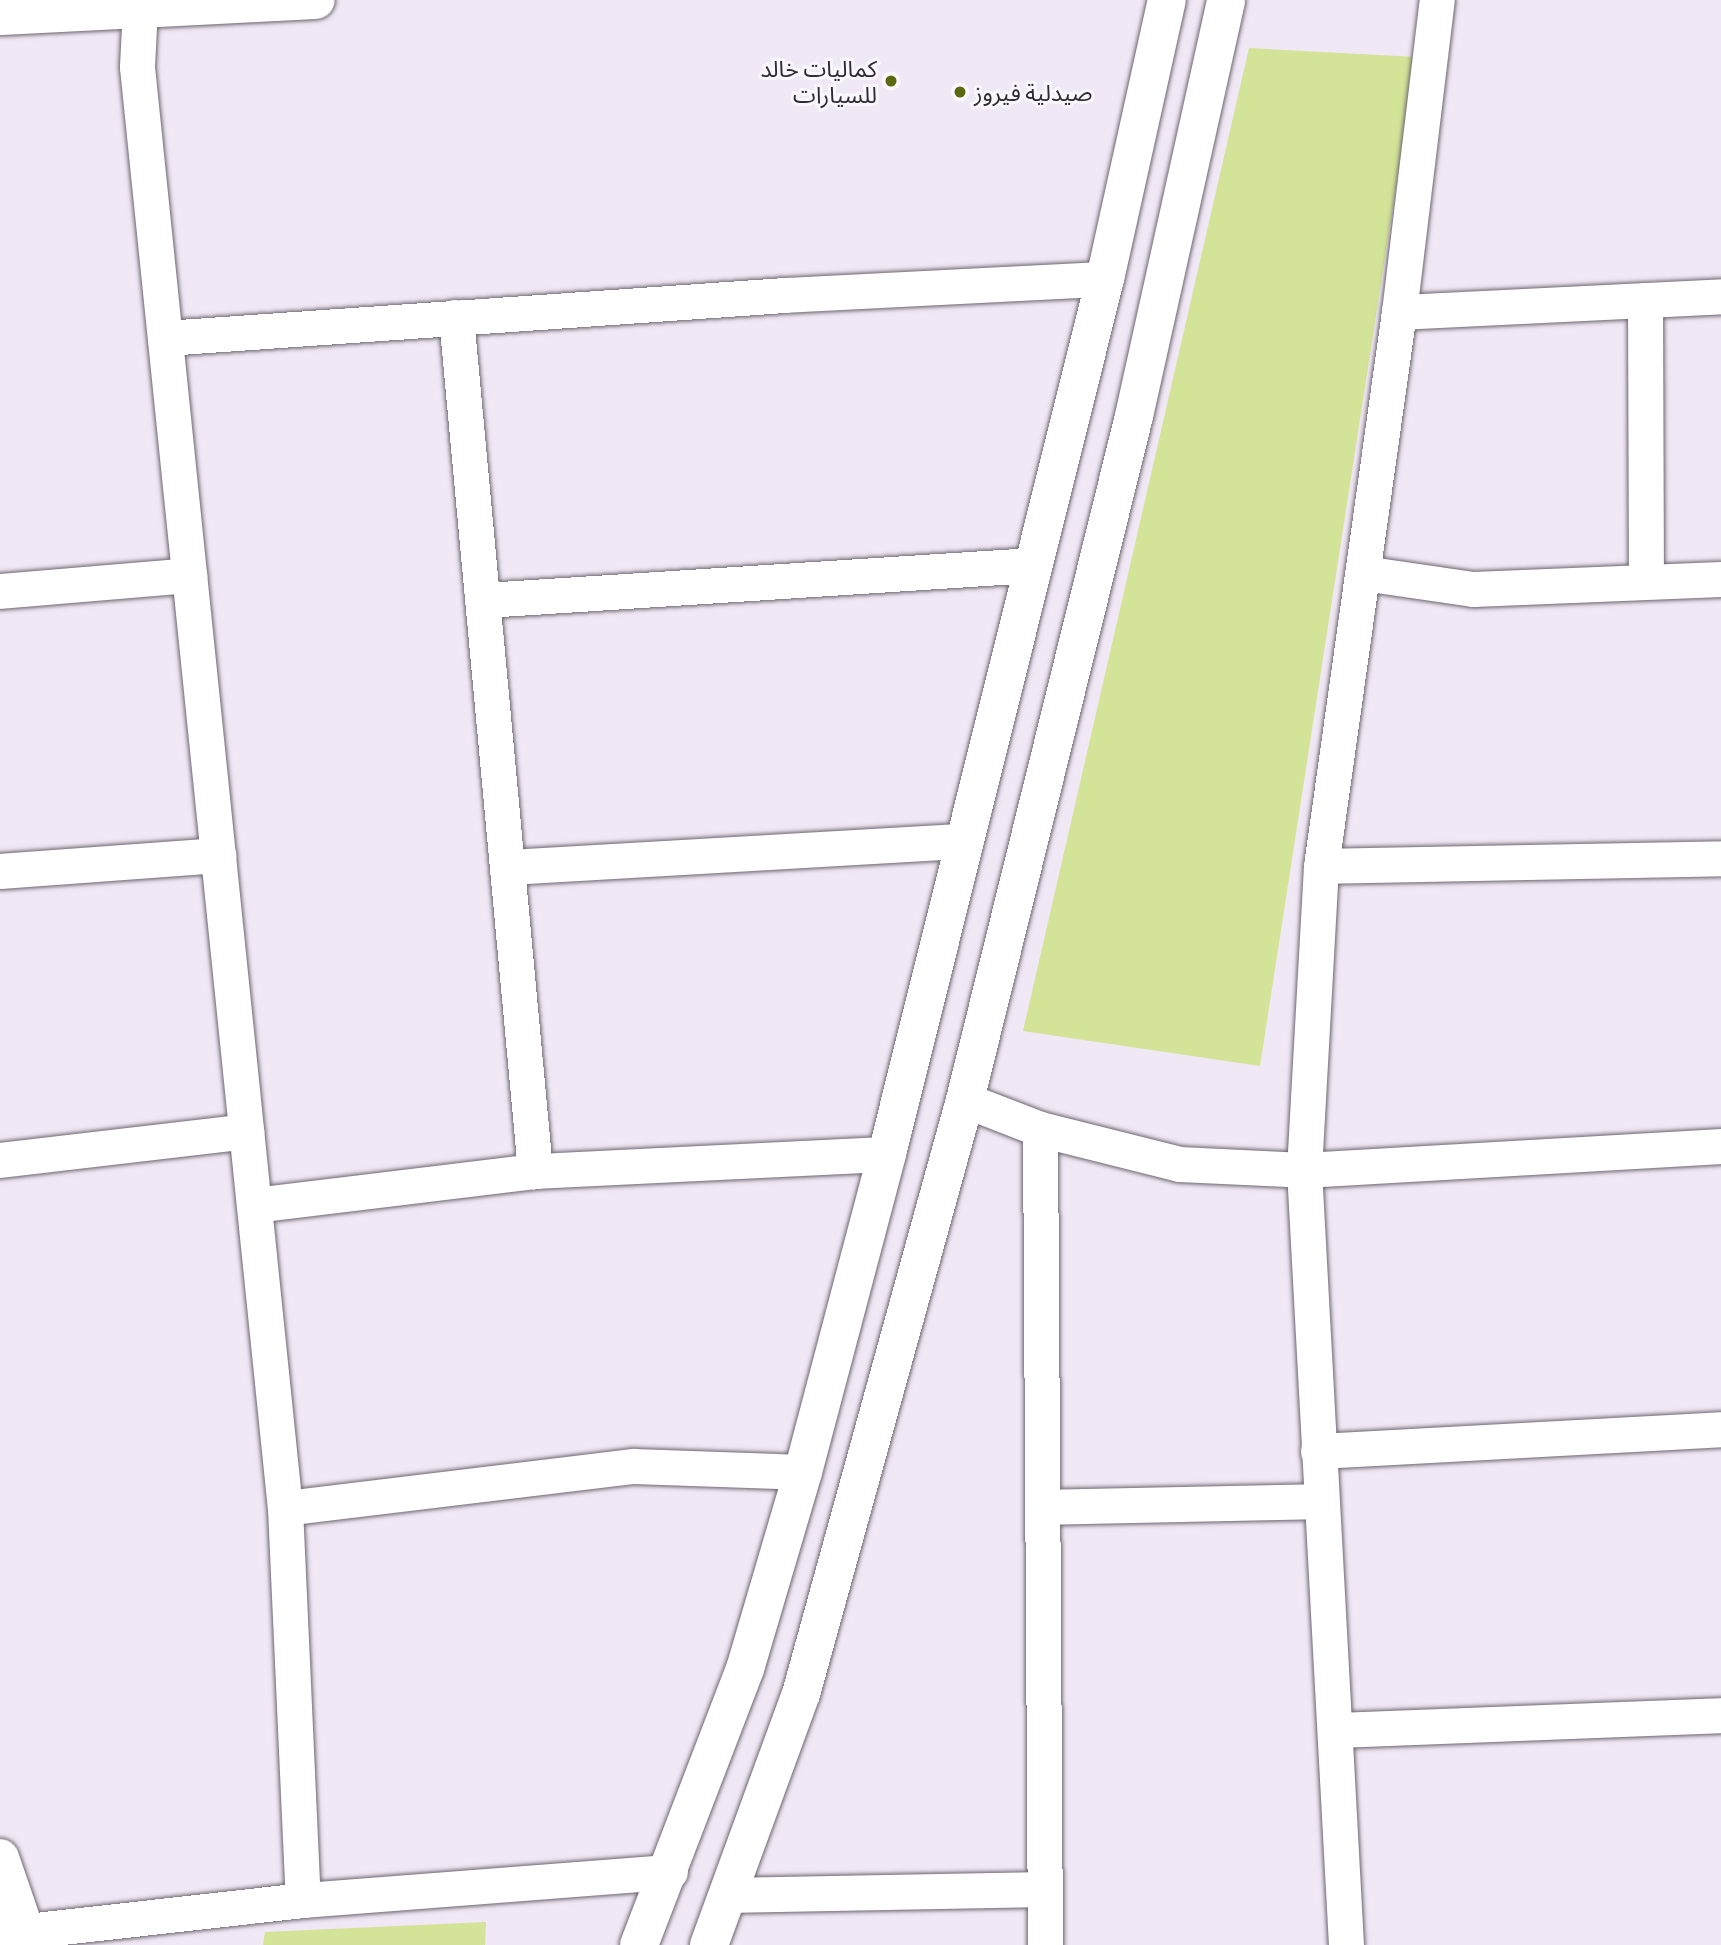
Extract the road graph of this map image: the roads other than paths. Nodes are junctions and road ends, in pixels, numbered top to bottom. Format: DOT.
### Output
graph roads {
  1 [pos="316,0"];
  2 [pos="1167,0"];
  3 [pos="1226,0"];
  4 [pos="1437,0"];
  5 [pos="140,3"];
  6 [pos="0,16"];
  7 [pos="1105,279"];
  8 [pos="1721,296"];
  9 [pos="1645,300"];
  10 [pos="1399,312"];
  11 [pos="456,317"];
  12 [pos="164,338"];
  13 [pos="1032,565"];
  14 [pos="1363,573"];
  15 [pos="190,575"];
  16 [pos="1721,579"];
  17 [pos="1646,581"];
  18 [pos="0,591"];
  19 [pos="485,600"];
  20 [pos="963,841"];
  21 [pos="218,855"];
  22 [pos="1721,858"];
  23 [pos="1321,866"];
  24 [pos="509,867"];
  25 [pos="0,872"];
  26 [pos="965,1100"];
  27 [pos="1040,1129"];
  28 [pos="246,1130"];
  29 [pos="1721,1146"];
  30 [pos="887,1154"];
  31 [pos="0,1160"];
  32 [pos="1304,1170"];
  33 [pos="535,1171"];
  34 [pos="254,1205"];
  35 [pos="1721,1429"];
  36 [pos="1318,1451"];
  37 [pos="803,1472"];
  38 [pos="1321,1501"];
  39 [pos="1042,1507"];
  40 [pos="285,1508"];
  41 [pos="777,1566"];
  42 [pos="831,1592"];
  43 [pos="1721,1715"];
  44 [pos="1335,1730"];
  45 [pos="0,1858"];
  46 [pos="670,1872"];
  47 [pos="1042,1889"];
  48 [pos="729,1895"];
  49 [pos="303,1900"];
  50 [pos="18,1937"];
  51 [pos="639,1945"];
  52 [pos="709,1945"];
  53 [pos="1045,1945"];
  54 [pos="1346,1945"];
  1 -- 5 [label="street"];
  2 -- 7 [label="street"];
  3 -- 26 [label="street"];
  4 -- 10 [label="street"];
  5 -- 6 [label="street"];
  5 -- 12 [label="street"];
  7 -- 11 [label="street"];
  7 -- 13 [label="street"];
  8 -- 9 [label="street"];
  9 -- 10 [label="street"];
  9 -- 17 [label="street"];
  10 -- 14 [label="street"];
  11 -- 12 [label="street"];
  11 -- 19 [label="street"];
  12 -- 15 [label="street"];
  13 -- 19 [label="street"];
  13 -- 20 [label="street"];
  14 -- 17 [label="street"];
  14 -- 23 [label="street"];
  15 -- 18 [label="street"];
  15 -- 21 [label="street"];
  16 -- 17 [label="street"];
  19 -- 24 [label="street"];
  20 -- 24 [label="street"];
  20 -- 30 [label="street"];
  21 -- 25 [label="street"];
  21 -- 28 [label="street"];
  22 -- 23 [label="street"];
  23 -- 32 [label="street"];
  24 -- 33 [label="street"];
  26 -- 27 [label="street"];
  26 -- 42 [label="street"];
  27 -- 32 [label="street"];
  27 -- 39 [label="street"];
  28 -- 31 [label="street"];
  28 -- 34 [label="street"];
  29 -- 32 [label="street"];
  30 -- 33 [label="street"];
  30 -- 37 [label="street"];
  32 -- 36 [label="street"];
  33 -- 34 [label="street"];
  34 -- 40 [label="street"];
  35 -- 36 [label="street"];
  36 -- 38 [label="street"];
  37 -- 40 [label="street"];
  37 -- 41 [label="street"];
  38 -- 39 [label="street"];
  38 -- 44 [label="street"];
  39 -- 47 [label="street"];
  40 -- 49 [label="street"];
  41 -- 42 [label="street"];
  41 -- 46 [label="street"];
  42 -- 48 [label="street"];
  43 -- 44 [label="street"];
  44 -- 54 [label="street"];
  45 -- 50 [label="street"];
  46 -- 49 [label="street"];
  46 -- 51 [label="street"];
  47 -- 48 [label="street"];
  47 -- 53 [label="street"];
  48 -- 52 [label="street"];
  49 -- 50 [label="street"];
}
